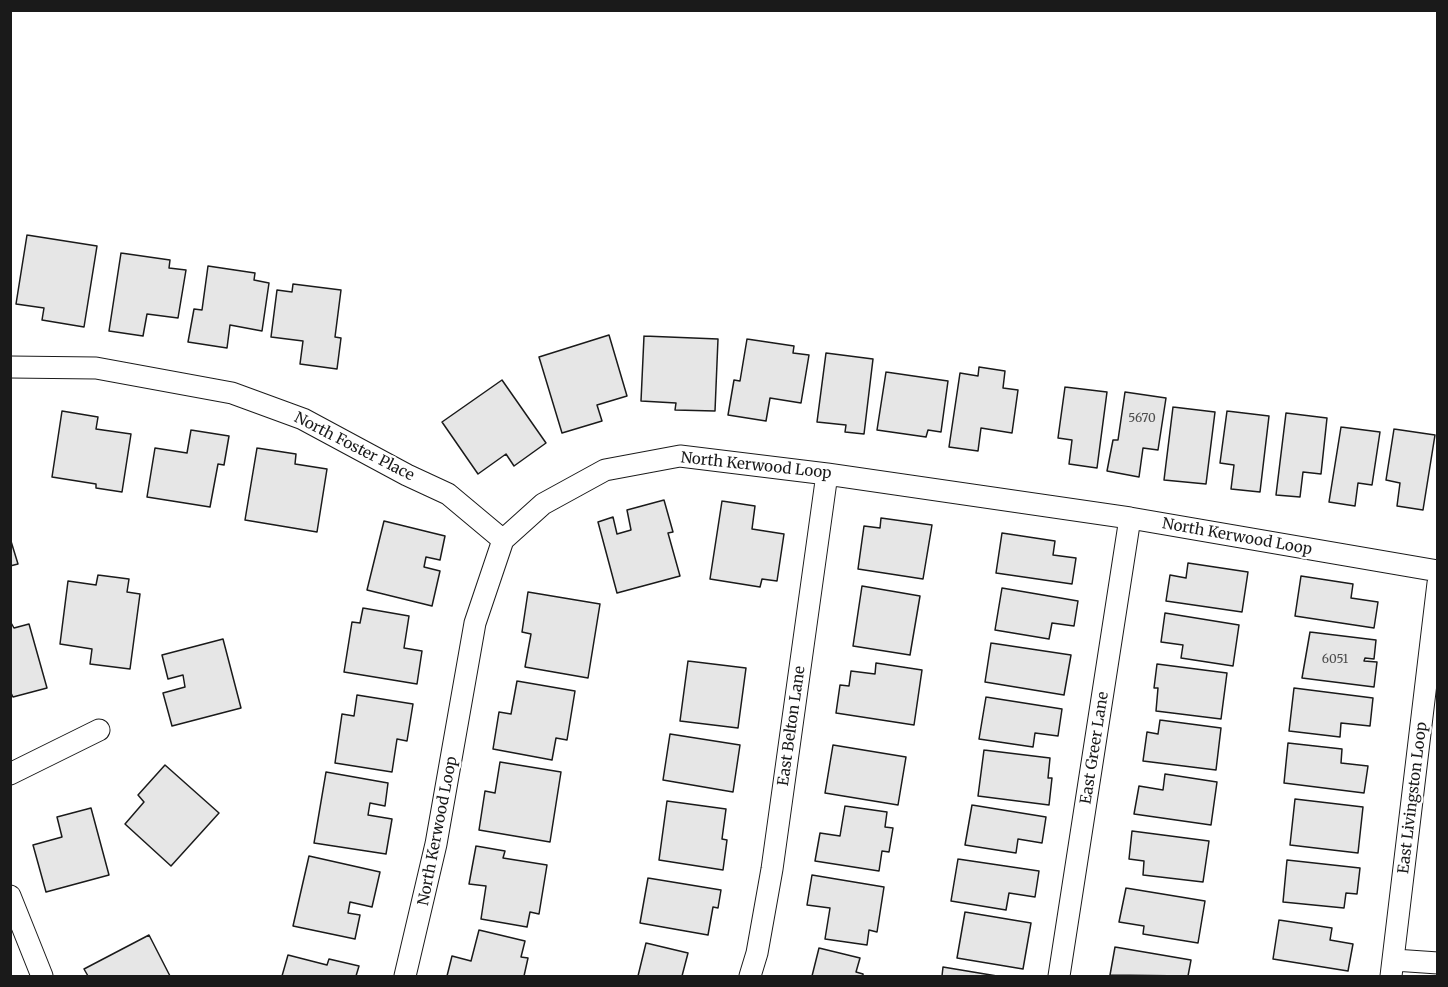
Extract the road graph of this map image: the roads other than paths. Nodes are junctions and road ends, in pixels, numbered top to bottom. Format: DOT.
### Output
graph roads {
  1 [pos="10,368"];
  2 [pos="827,474"];
  3 [pos="1130,519"];
  4 [pos="503,540"];
  5 [pos="1437,571"];
  6 [pos="1437,583"];
  7 [pos="99,730"];
  8 [pos="10,774"];
  9 [pos="10,896"];
  10 [pos="1437,963"];
  11 [pos="1392,968"];
  12 [pos="42,976"];
  13 [pos="405,976"];
  14 [pos="750,976"];
  15 [pos="1059,976"];
  1 -- 4 [label="street, North Foster Place"];
  2 -- 3 [label="street, North Kerwood Loop"];
  2 -- 4 [label="street, North Kerwood Loop"];
  2 -- 14 [label="street, East Belton Lane"];
  3 -- 5 [label="street, North Kerwood Loop"];
  3 -- 15 [label="street, East Greer Lane"];
  4 -- 13 [label="street, North Kerwood Loop"];
  6 -- 11 [label="street, East Livingston Loop"];
  7 -- 8 [label="street"];
  9 -- 12 [label="street"];
  10 -- 11 [label="street"];
}
